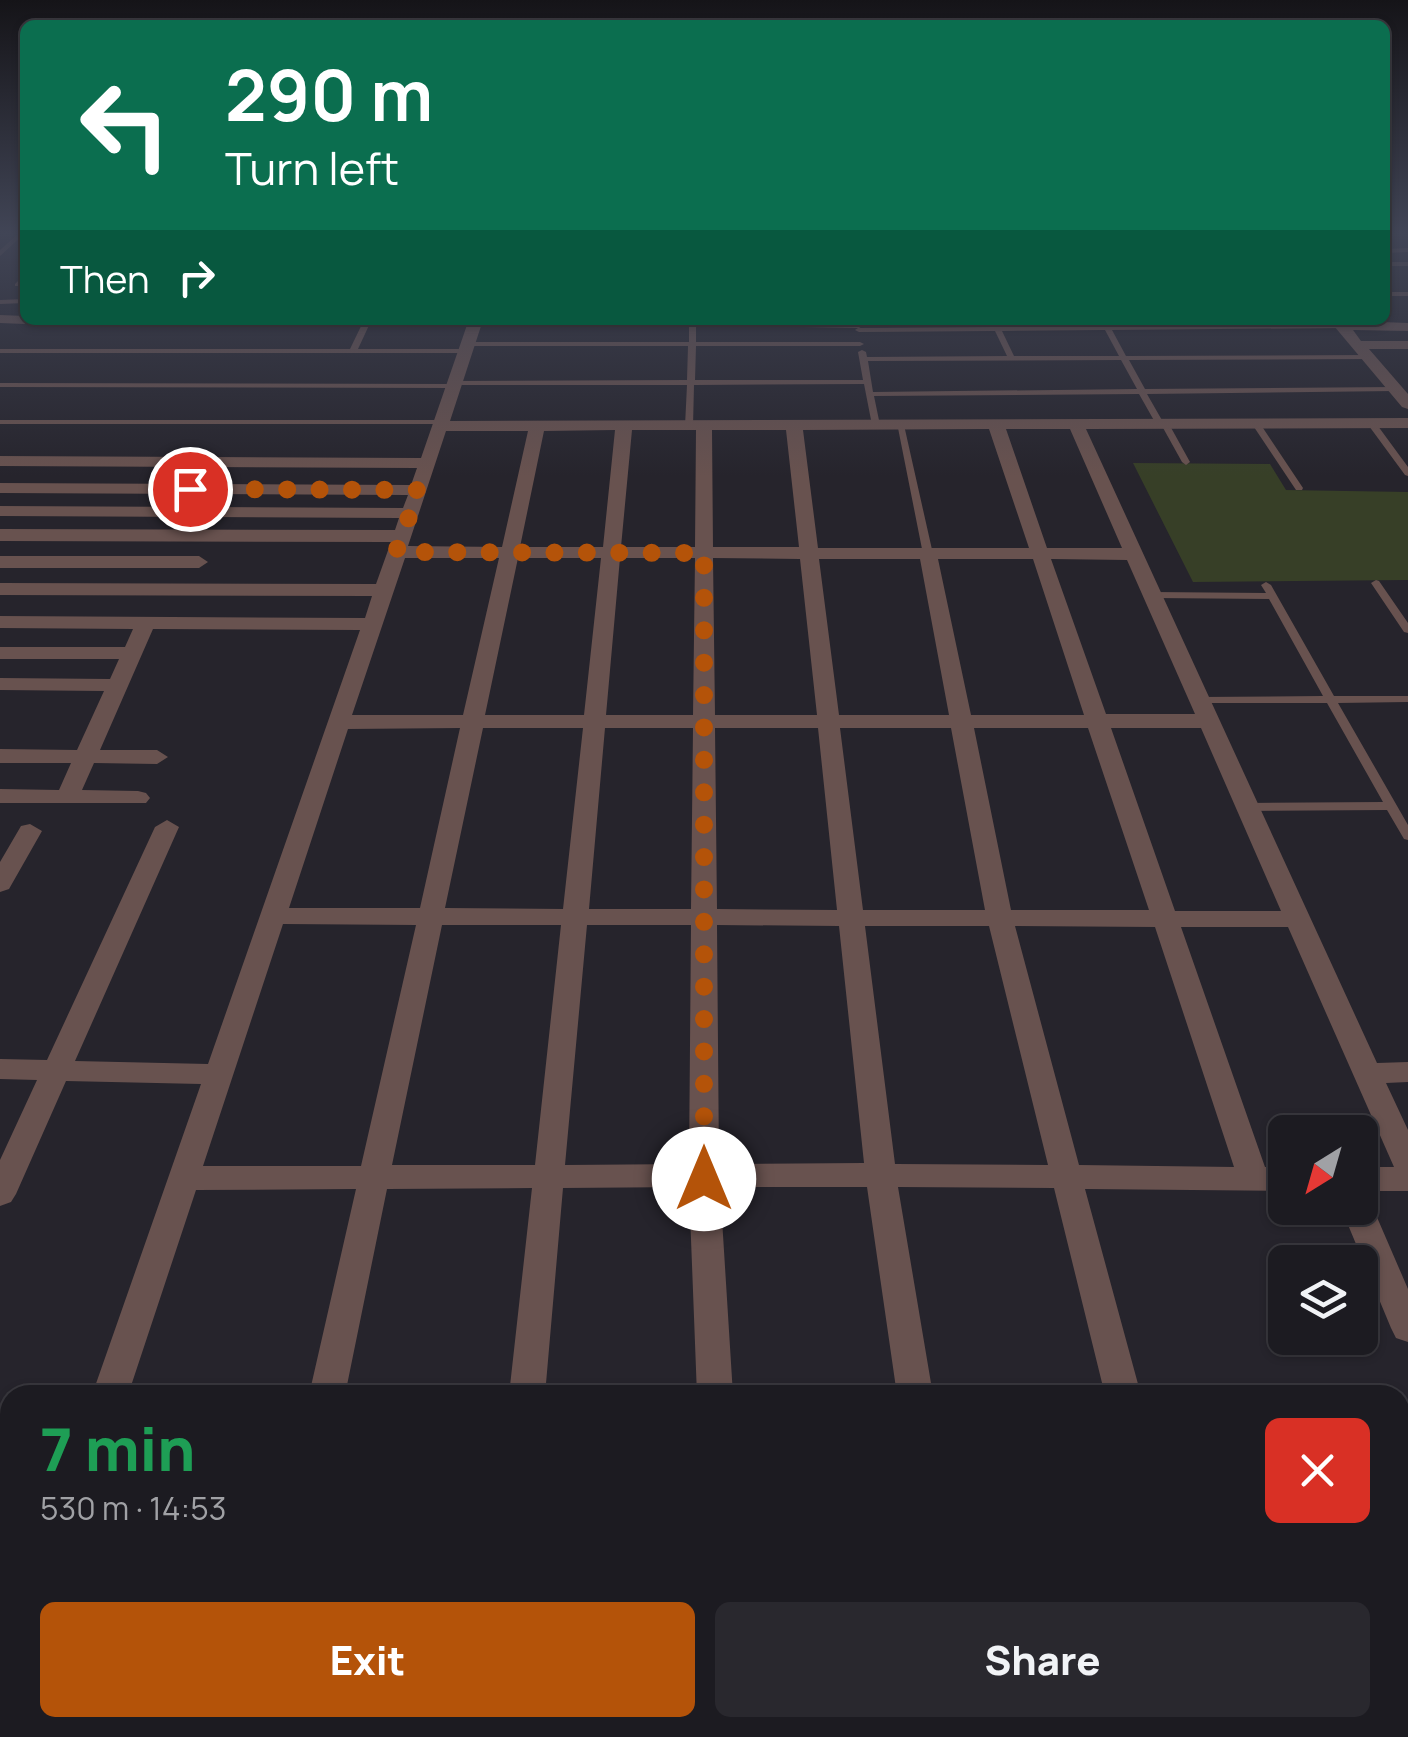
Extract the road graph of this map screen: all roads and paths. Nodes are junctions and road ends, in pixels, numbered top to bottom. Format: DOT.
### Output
graph roads {
  1 [pos="365,325"];
  2 [pos="399,325"];
  3 [pos="693,325"];
  4 [pos="858,325"];
  5 [pos="1070,325"];
  6 [pos="1107,325"];
  7 [pos="1341,325"];
  8 [pos="1374,325"];
  9 [pos="998,327"];
  10 [pos="1408,327"];
  11 [pos="471,334"];
  12 [pos="691,344"];
  13 [pos="860,344"];
  14 [pos="1408,345"];
  15 [pos="0,351"];
  16 [pos="354,351"];
  17 [pos="1364,351"];
  18 [pos="864,359"];
  19 [pos="1012,359"];
  20 [pos="1124,359"];
  21 [pos="1408,377"];
  22 [pos="867,382"];
  23 [pos="690,383"];
  24 [pos="0,384"];
  25 [pos="455,384"];
  26 [pos="1141,391"];
  27 [pos="1400,393"];
  28 [pos="870,394"];
  29 [pos="0,422"];
  30 [pos="1408,422"];
  31 [pos="442,424"];
  32 [pos="1076,424"];
  33 [pos="1163,424"];
  34 [pos="1256,424"];
  35 [pos="1372,424"];
  36 [pos="794,425"];
  37 [pos="876,425"];
  38 [pos="900,425"];
  39 [pos="996,425"];
  40 [pos="536,426"];
  41 [pos="624,426"];
  42 [pos="696,426"];
  43 [pos="0,461"];
  44 [pos="1186,462"];
  45 [pos="428,463"];
  46 [pos="1408,473"];
  47 [pos="0,488"];
  48 [pos="1299,488"];
  49 [pos="0,511"];
  50 [pos="407,523"];
  51 [pos="0,535"];
  52 [pos="509,552"];
  53 [pos="611,553"];
  54 [pos="704,553"];
  55 [pos="810,553"];
  56 [pos="928,554"];
  57 [pos="1039,554"];
  58 [pos="1134,554"];
  59 [pos="0,562"];
  60 [pos="199,562"];
  61 [pos="1376,582"];
  62 [pos="0,589"];
  63 [pos="383,590"];
  64 [pos="1152,595"];
  65 [pos="0,622"];
  66 [pos="146,623"];
  67 [pos="370,624"];
  68 [pos="1408,630"];
  69 [pos="0,652"];
  70 [pos="132,654"];
  71 [pos="0,684"];
  72 [pos="119,685"];
  73 [pos="1408,699"];
  74 [pos="1330,700"];
  75 [pos="1204,710"];
  76 [pos="473,721"];
  77 [pos="594,721"];
  78 [pos="704,721"];
  79 [pos="1097,721"];
  80 [pos="338,722"];
  81 [pos="828,722"];
  82 [pos="960,722"];
  83 [pos="0,756"];
  84 [pos="88,757"];
  85 [pos="157,758"];
  86 [pos="0,796"];
  87 [pos="67,797"];
  88 [pos="138,798"];
  89 [pos="1248,806"];
  90 [pos="1391,806"];
  91 [pos="167,828"];
  92 [pos="30,831"];
  93 [pos="1408,836"];
  94 [pos="0,884"];
  95 [pos="274,916"];
  96 [pos="431,916"];
  97 [pos="574,917"];
  98 [pos="704,917"];
  99 [pos="851,917"];
  100 [pos="1000,918"];
  101 [pos="1164,918"];
  102 [pos="1298,919"];
  103 [pos="0,1069"];
  104 [pos="58,1070"];
  105 [pos="1367,1072"];
  106 [pos="1408,1072"];
  107 [pos="221,1074"];
  108 [pos="1408,1164"];
  109 [pos="881,1175"];
  110 [pos="1268,1177"];
  111 [pos="185,1178"];
  112 [pos="374,1178"];
  113 [pos="548,1179"];
  114 [pos="704,1179"];
  115 [pos="1067,1179"];
  116 [pos="1268,1179"];
  117 [pos="1378,1179"];
  118 [pos="1408,1179"];
  119 [pos="0,1194"];
  120 [pos="1364,1225"];
  121 [pos="1408,1328"];
  122 [pos="113,1385"];
  123 [pos="330,1385"];
  124 [pos="528,1385"];
  125 [pos="714,1385"];
  126 [pos="913,1385"];
  127 [pos="1120,1385"];
  1 -- 16 [label="lane"];
  2 -- 11 [label="street"];
  3 -- 12 [label="lane"];
  4 -- 9 [label="lane"];
  4 -- 13 [label="lane"];
  5 -- 9 [label="lane"];
  6 -- 20 [label="lane"];
  7 -- 17 [label="street"];
  8 -- 10 [label="street"];
  9 -- 19 [label="lane"];
  11 -- 12 [label="lane"];
  11 -- 16 [label="lane"];
  11 -- 25 [label="street"];
  12 -- 13 [label="lane"];
  12 -- 23 [label="lane"];
  13 -- 18 [label="lane"];
  14 -- 17 [label="street"];
  15 -- 16 [label="lane"];
  17 -- 20 [label="lane"];
  17 -- 27 [label="street"];
  18 -- 19 [label="lane"];
  18 -- 22 [label="lane"];
  19 -- 20 [label="lane"];
  20 -- 26 [label="lane"];
  21 -- 27 [label="street"];
  22 -- 23 [label="lane"];
  22 -- 28 [label="lane"];
  23 -- 25 [label="lane"];
  23 -- 42 [label="lane"];
  24 -- 25 [label="lane"];
  25 -- 31 [label="street"];
  26 -- 27 [label="lane"];
  26 -- 28 [label="lane"];
  26 -- 33 [label="lane"];
  28 -- 37 [label="lane"];
  29 -- 31 [label="lane"];
  30 -- 35 [label="street"];
  31 -- 40 [label="street"];
  31 -- 45 [label="street"];
  32 -- 33 [label="street"];
  32 -- 39 [label="street"];
  32 -- 58 [label="street"];
  33 -- 34 [label="street"];
  33 -- 44 [label="lane"];
  34 -- 35 [label="street"];
  34 -- 48 [label="lane"];
  35 -- 46 [label="lane"];
  36 -- 37 [label="street"];
  36 -- 42 [label="street"];
  36 -- 55 [label="street"];
  37 -- 38 [label="street"];
  38 -- 39 [label="street"];
  38 -- 56 [label="lane"];
  39 -- 57 [label="street"];
  40 -- 41 [label="street"];
  40 -- 52 [label="street"];
  41 -- 42 [label="street"];
  41 -- 53 [label="street"];
  42 -- 54 [label="street"];
  43 -- 45 [label="street"];
  45 -- 50 [label="street"];
  47 -- 50 [label="street"];
  49 -- 50 [label="street"];
  50 -- 51 [label="street"];
  50 -- 52 [label="street"];
  50 -- 63 [label="street"];
  52 -- 53 [label="street"];
  52 -- 76 [label="street"];
  53 -- 54 [label="street"];
  53 -- 77 [label="street"];
  54 -- 55 [label="street"];
  54 -- 78 [label="street"];
  55 -- 56 [label="street"];
  55 -- 81 [label="street"];
  56 -- 57 [label="street"];
  56 -- 82 [label="street"];
  57 -- 58 [label="street"];
  57 -- 79 [label="street"];
  58 -- 64 [label="street"];
  59 -- 60 [label="street"];
  61 -- 68 [label="lane"];
  62 -- 63 [label="street"];
  63 -- 67 [label="street"];
  64 -- 74 [label="lane"];
  64 -- 75 [label="street"];
  65 -- 66 [label="street"];
  66 -- 67 [label="street"];
  66 -- 70 [label="street"];
  67 -- 80 [label="street"];
  69 -- 70 [label="street"];
  70 -- 72 [label="street"];
  71 -- 72 [label="street"];
  72 -- 84 [label="street"];
  73 -- 74 [label="lane"];
  74 -- 75 [label="lane"];
  74 -- 90 [label="lane"];
  75 -- 79 [label="street"];
  75 -- 89 [label="street"];
  76 -- 77 [label="street"];
  76 -- 80 [label="street"];
  76 -- 96 [label="street"];
  77 -- 78 [label="street"];
  77 -- 97 [label="street"];
  78 -- 81 [label="street"];
  78 -- 98 [label="street"];
  79 -- 82 [label="street"];
  79 -- 101 [label="street"];
  80 -- 95 [label="street"];
  81 -- 82 [label="street"];
  81 -- 99 [label="street"];
  82 -- 100 [label="street"];
  83 -- 84 [label="street"];
  84 -- 85 [label="street"];
  84 -- 87 [label="street"];
  86 -- 87 [label="street"];
  87 -- 88 [label="street"];
  89 -- 90 [label="lane"];
  89 -- 102 [label="street"];
  90 -- 93 [label="lane"];
  91 -- 104 [label="street"];
  92 -- 94 [label="street"];
  95 -- 96 [label="street"];
  95 -- 107 [label="street"];
  96 -- 97 [label="street"];
  96 -- 112 [label="street"];
  97 -- 98 [label="street"];
  97 -- 113 [label="street"];
  98 -- 99 [label="street"];
  98 -- 114 [label="street"];
  99 -- 100 [label="street"];
  99 -- 109 [label="street"];
  100 -- 101 [label="street"];
  100 -- 115 [label="street"];
  101 -- 102 [label="street"];
  101 -- 110 [label="street"];
  102 -- 105 [label="street"];
  103 -- 104 [label="street"];
  104 -- 107 [label="street"];
  104 -- 119 [label="street"];
  105 -- 106 [label="street"];
  105 -- 108 [label="street"];
  107 -- 111 [label="street"];
  109 -- 114 [label="street"];
  109 -- 115 [label="street"];
  109 -- 126 [label="street"];
  111 -- 112 [label="street"];
  111 -- 122 [label="street"];
  112 -- 113 [label="street"];
  112 -- 123 [label="street"];
  113 -- 114 [label="street"];
  113 -- 124 [label="street"];
  114 -- 125 [label="street"];
  115 -- 116 [label="street"];
  115 -- 127 [label="street"];
  117 -- 118 [label="street"];
  120 -- 121 [label="street"];
}
